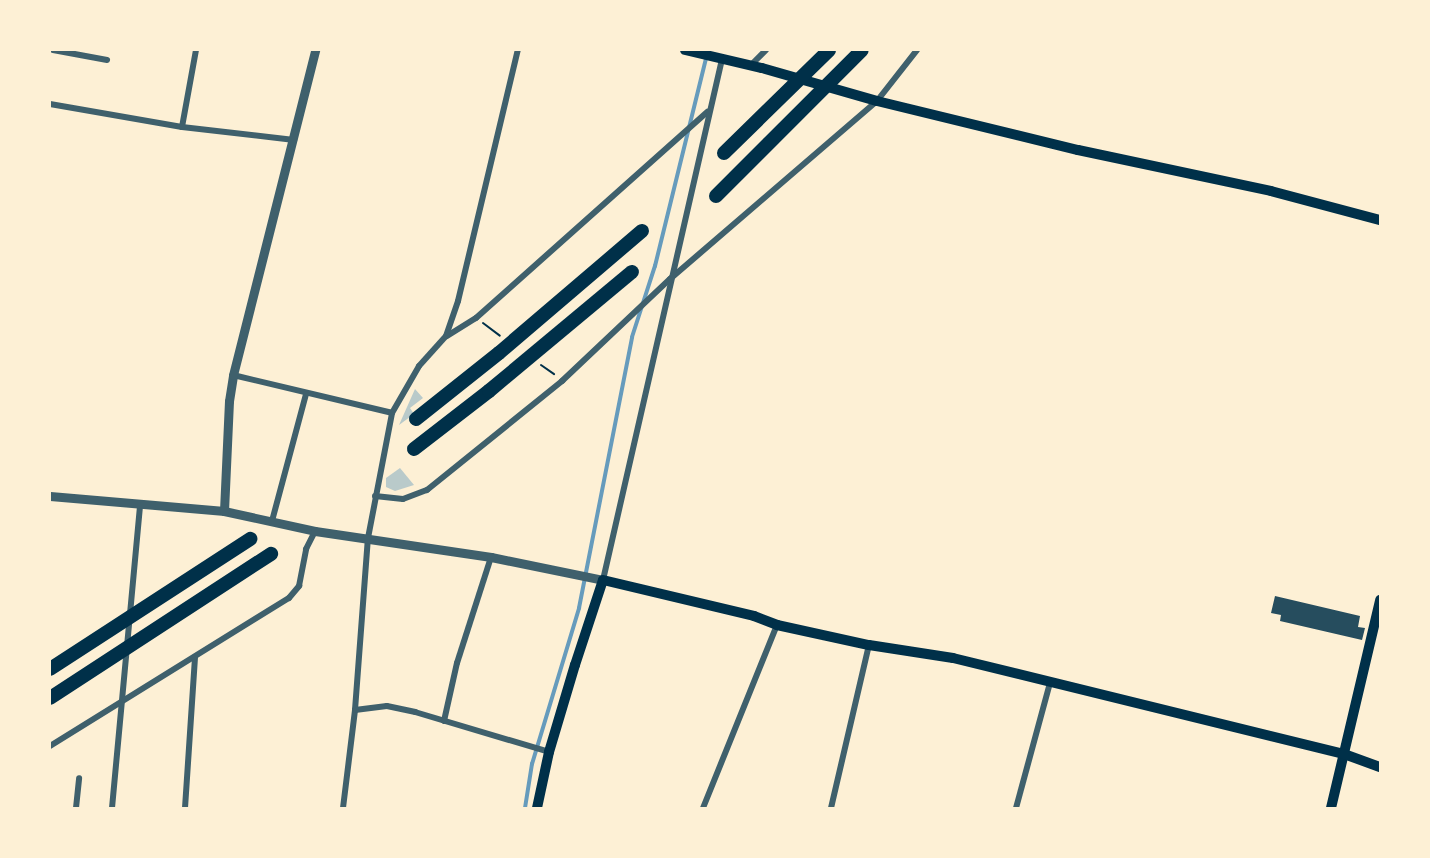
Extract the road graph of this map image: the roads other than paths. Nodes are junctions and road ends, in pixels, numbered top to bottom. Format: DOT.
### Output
graph roads {
  1 [pos="53,50"];
  2 [pos="196,50"];
  3 [pos="315,50"];
  4 [pos="518,50"];
  5 [pos="685,50"];
  6 [pos="766,50"];
  7 [pos="829,50"];
  8 [pos="862,50"];
  9 [pos="917,50"];
  10 [pos="722,59"];
  11 [pos="107,60"];
  12 [pos="751,65"];
  13 [pos="877,101"];
  14 [pos="50,104"];
  15 [pos="708,112"];
  16 [pos="182,127"];
  17 [pos="294,140"];
  18 [pos="724,153"];
  19 [pos="716,196"];
  20 [pos="1380,220"];
  21 [pos="642,231"];
  22 [pos="632,272"];
  23 [pos="670,279"];
  24 [pos="446,336"];
  25 [pos="233,375"];
  26 [pos="306,394"];
  27 [pos="392,413"];
  28 [pos="416,419"];
  29 [pos="414,449"];
  30 [pos="50,496"];
  31 [pos="375,496"];
  32 [pos="140,504"];
  33 [pos="224,511"];
  34 [pos="272,521"];
  35 [pos="315,531"];
  36 [pos="368,538"];
  37 [pos="250,539"];
  38 [pos="271,554"];
  39 [pos="491,557"];
  40 [pos="603,580"];
  41 [pos="1380,600"];
  42 [pos="777,625"];
  43 [pos="869,645"];
  44 [pos="195,657"];
  45 [pos="50,669"];
  46 [pos="1050,683"];
  47 [pos="50,698"];
  48 [pos="123,702"];
  49 [pos="355,710"];
  50 [pos="444,721"];
  51 [pos="50,746"];
  52 [pos="549,752"];
  53 [pos="1344,754"];
  54 [pos="1380,767"];
  55 [pos="79,778"];
  56 [pos="76,808"];
  57 [pos="112,808"];
  58 [pos="184,808"];
  59 [pos="343,808"];
  60 [pos="537,808"];
  61 [pos="703,808"];
  62 [pos="831,808"];
  63 [pos="1016,808"];
  64 [pos="1331,808"];
  1 -- 11 [label="street"];
  2 -- 16 [label="street"];
  3 -- 17 [label="street"];
  4 -- 24 [label="street"];
  5 -- 10 [label="main road"];
  6 -- 12 [label="street"];
  7 -- 18 [label="highway"];
  8 -- 19 [label="highway"];
  9 -- 13 [label="street"];
  10 -- 12 [label="main road"];
  10 -- 15 [label="street"];
  12 -- 13 [label="main road"];
  13 -- 20 [label="main road"];
  13 -- 23 [label="street"];
  14 -- 16 [label="street"];
  15 -- 23 [label="street"];
  15 -- 24 [label="street"];
  16 -- 17 [label="street"];
  17 -- 25 [label="street"];
  21 -- 28 [label="highway"];
  22 -- 29 [label="highway"];
  23 -- 31 [label="street"];
  23 -- 40 [label="street"];
  24 -- 27 [label="street"];
  25 -- 26 [label="street"];
  25 -- 33 [label="street"];
  26 -- 27 [label="street"];
  26 -- 34 [label="street"];
  27 -- 31 [label="street"];
  30 -- 32 [label="street"];
  31 -- 36 [label="street"];
  32 -- 33 [label="street"];
  32 -- 48 [label="street"];
  33 -- 34 [label="street"];
  34 -- 35 [label="street"];
  35 -- 36 [label="street"];
  35 -- 44 [label="street"];
  36 -- 39 [label="street"];
  36 -- 49 [label="street"];
  37 -- 45 [label="highway"];
  38 -- 47 [label="highway"];
  39 -- 40 [label="street"];
  39 -- 50 [label="street"];
  40 -- 42 [label="main road"];
  40 -- 52 [label="main road"];
  41 -- 53 [label="main road"];
  42 -- 43 [label="main road"];
  42 -- 61 [label="street"];
  43 -- 46 [label="main road"];
  43 -- 62 [label="street"];
  44 -- 48 [label="street"];
  44 -- 58 [label="street"];
  46 -- 53 [label="main road"];
  46 -- 63 [label="street"];
  48 -- 51 [label="street"];
  48 -- 57 [label="street"];
  49 -- 50 [label="street"];
  49 -- 59 [label="street"];
  50 -- 52 [label="street"];
  52 -- 60 [label="main road"];
  53 -- 54 [label="main road"];
  53 -- 64 [label="main road"];
  55 -- 56 [label="street"];
}
